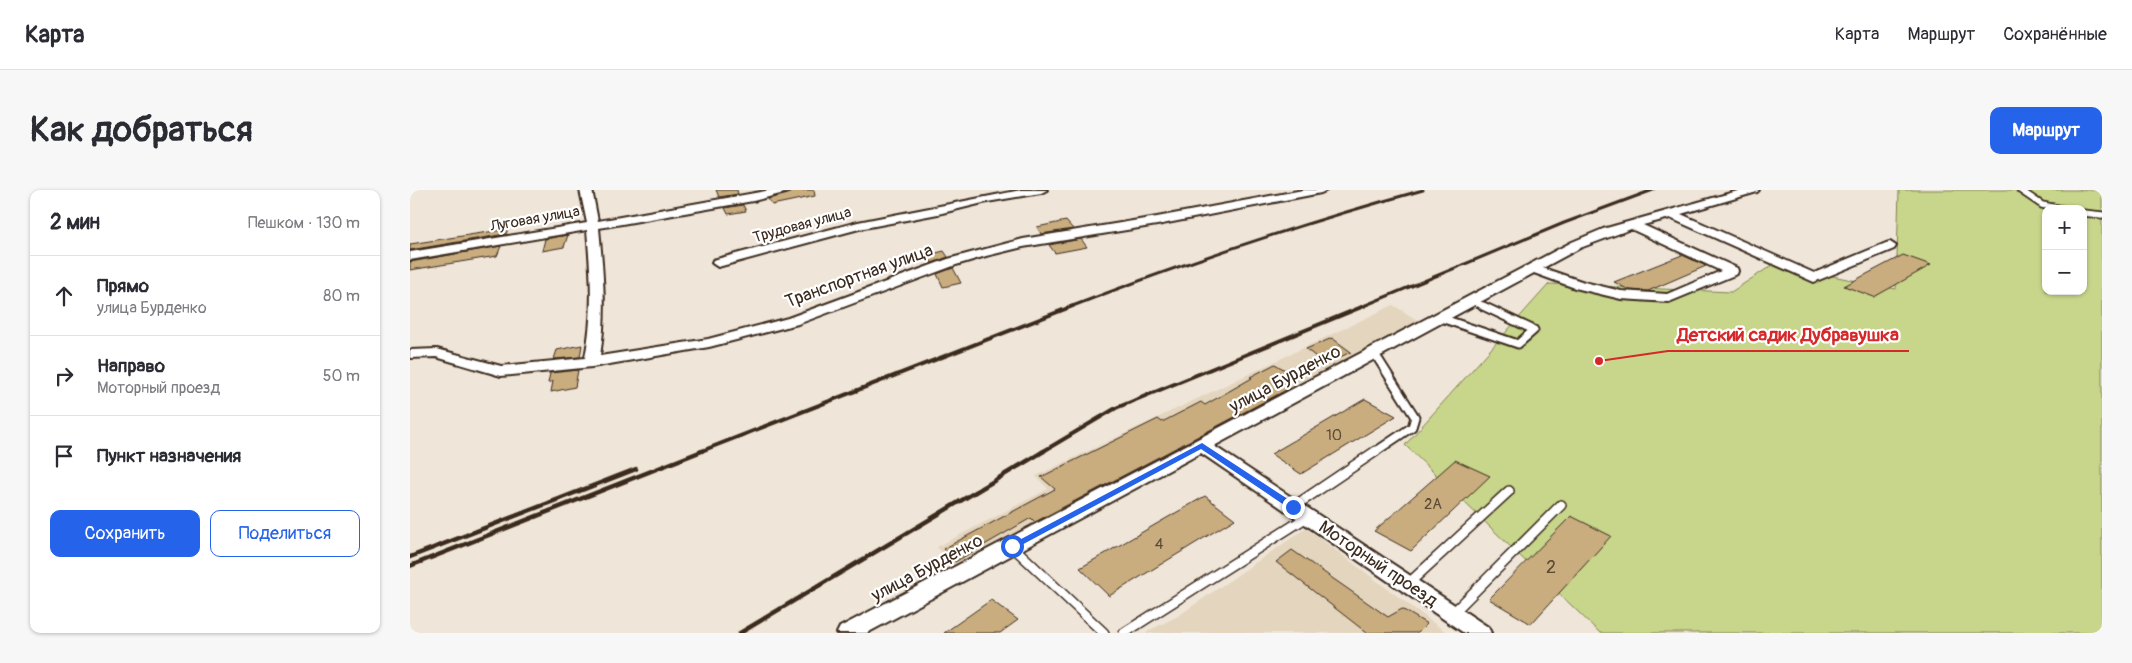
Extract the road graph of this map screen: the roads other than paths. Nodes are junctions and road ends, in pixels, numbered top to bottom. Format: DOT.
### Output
graph roads {
  1 [pos="586,190"];
  2 [pos="784,190"];
  3 [pos="1041,190"];
  4 [pos="1251,190"];
  5 [pos="1321,190"];
  6 [pos="1753,190"];
  7 [pos="2020,190"];
  8 [pos="1264,201"];
  9 [pos="2042,204"];
  10 [pos="2046,205"];
  11 [pos="2087,213"];
  12 [pos="1671,214"];
  13 [pos="2102,215"];
  14 [pos="1632,225"];
  15 [pos="593,226"];
  16 [pos="1890,246"];
  17 [pos="410,256"];
  18 [pos="718,263"];
  19 [pos="1532,268"];
  20 [pos="1473,300"];
  21 [pos="1441,318"];
  22 [pos="410,354"];
  23 [pos="1375,354"];
  24 [pos="592,362"];
  25 [pos="1202,446"];
  26 [pos="1509,491"];
  27 [pos="1561,505"];
  28 [pos="1300,512"];
  29 [pos="1012,546"];
  30 [pos="1408,584"];
  31 [pos="1452,614"];
  32 [pos="848,633"];
  33 [pos="1104,633"];
  34 [pos="1124,633"];
  35 [pos="1480,633"];
  1 -- 15 [label="street"];
  2 -- 15 [label="street, Луговая улица"];
  3 -- 18 [label="street, Трудовая улица"];
  4 -- 8 [label="street"];
  5 -- 8 [label="street, Транспортная улица"];
  6 -- 12 [label="street, улица Бурденко"];
  7 -- 9 [label="lane"];
  8 -- 24 [label="street, Транспортная улица"];
  9 -- 10 [label="lane"];
  11 -- 13 [label="lane"];
  12 -- 14 [label="street, улица Бурденко"];
  12 -- 16 [label="street"];
  14 -- 19 [label="street, улица Бурденко"];
  14 -- 19 [label="street"];
  15 -- 17 [label="street, Луговая улица"];
  15 -- 24 [label="street"];
  19 -- 20 [label="street, улица Бурденко"];
  20 -- 21 [label="street, улица Бурденко"];
  20 -- 21 [label="lane"];
  21 -- 23 [label="street, улица Бурденко"];
  22 -- 24 [label="street, Транспортная улица"];
  23 -- 25 [label="street, улица Бурденко"];
  23 -- 28 [label="lane"];
  25 -- 28 [label="street, Моторный проезд"];
  25 -- 29 [label="street, улица Бурденко"];
  26 -- 30 [label="lane"];
  27 -- 31 [label="lane"];
  28 -- 30 [label="street, Моторный проезд"];
  28 -- 34 [label="lane"];
  29 -- 32 [label="street, улица Бурденко"];
  29 -- 33 [label="lane"];
  30 -- 31 [label="street, Моторный проезд"];
  31 -- 35 [label="street, Моторный проезд"];
}
